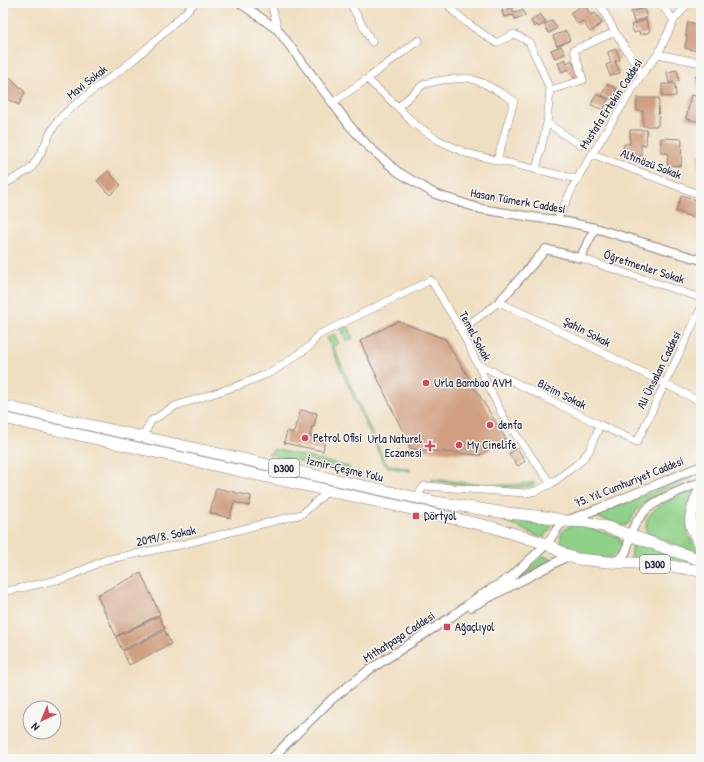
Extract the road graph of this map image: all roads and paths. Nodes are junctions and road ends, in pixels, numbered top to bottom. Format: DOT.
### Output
graph roads {
  1 [pos="195,3"];
  2 [pos="240,3"];
  3 [pos="270,3"];
  4 [pos="350,3"];
  5 [pos="447,3"];
  6 [pos="599,3"];
  7 [pos="660,3"];
  8 [pos="688,3"];
  9 [pos="674,20"];
  10 [pos="278,30"];
  11 [pos="615,32"];
  12 [pos="419,40"];
  13 [pos="372,42"];
  14 [pos="658,54"];
  15 [pos="701,63"];
  16 [pos="642,74"];
  17 [pos="367,79"];
  18 [pos="550,90"];
  19 [pos="332,103"];
  20 [pos="398,107"];
  21 [pos="547,123"];
  22 [pos="580,145"];
  23 [pos="592,154"];
  24 [pos="497,161"];
  25 [pos="536,170"];
  26 [pos="577,179"];
  27 [pos="3,185"];
  28 [pos="701,195"];
  29 [pos="557,220"];
  30 [pos="595,228"];
  31 [pos="580,258"];
  32 [pos="701,260"];
  33 [pos="701,298"];
  34 [pos="500,302"];
  35 [pos="701,308"];
  36 [pos="461,330"];
  37 [pos="477,364"];
  38 [pos="664,384"];
  39 [pos="701,402"];
  40 [pos="3,406"];
  41 [pos="3,418"];
  42 [pos="600,426"];
  43 [pos="143,437"];
  44 [pos="637,442"];
  45 [pos="701,466"];
  46 [pos="701,482"];
  47 [pos="551,484"];
  48 [pos="701,490"];
  49 [pos="328,491"];
  50 [pos="416,498"];
  51 [pos="566,521"];
  52 [pos="630,535"];
  53 [pos="524,537"];
  54 [pos="547,544"];
  55 [pos="701,544"];
  56 [pos="568,556"];
  57 [pos="532,558"];
  58 [pos="701,560"];
  59 [pos="608,562"];
  60 [pos="701,571"];
  61 [pos="3,592"];
  62 [pos="451,617"];
  63 [pos="270,759"];
  1 -- 27 [label="street, Mavi Sokak"];
  2 -- 10 [label="street, Hasan Tümerk Caddesi"];
  3 -- 10 [label="street"];
  4 -- 13 [label="street"];
  5 -- 18 [label="street"];
  6 -- 11 [label="street"];
  7 -- 9 [label="street"];
  8 -- 9 [label="street, Mustafa Ertekin Caddesi"];
  9 -- 14 [label="street, Mustafa Ertekin Caddesi"];
  10 -- 19 [label="street, Hasan Tümerk Caddesi"];
  11 -- 16 [label="street"];
  11 -- 18 [label="street"];
  12 -- 17 [label="street"];
  14 -- 15 [label="street"];
  14 -- 16 [label="street, Mustafa Ertekin Caddesi"];
  16 -- 23 [label="street, Mustafa Ertekin Caddesi"];
  17 -- 19 [label="street"];
  17 -- 20 [label="street"];
  18 -- 21 [label="street"];
  19 -- 29 [label="street, Hasan Tümerk Caddesi"];
  20 -- 24 [label="street"];
  20 -- 24 [label="street"];
  21 -- 22 [label="street"];
  21 -- 25 [label="street"];
  23 -- 26 [label="street, Mustafa Ertekin Caddesi"];
  23 -- 28 [label="street, Altınözü Sokak"];
  24 -- 25 [label="street"];
  25 -- 26 [label="street"];
  26 -- 29 [label="street, Mustafa Ertekin Caddesi"];
  29 -- 30 [label="street, Hasan Tümerk Caddesi"];
  30 -- 31 [label="street"];
  30 -- 32 [label="street, Hasan Tümerk Caddesi"];
  31 -- 33 [label="street, Öğretmenler Sokak"];
  31 -- 34 [label="street"];
  34 -- 36 [label="street"];
  34 -- 38 [label="street, Şahin Sokak"];
  35 -- 38 [label="street, Ali Ünsalan Caddesi"];
  36 -- 37 [label="street, Temel Sokak"];
  36 -- 43 [label="street, Temel Sokak"];
  37 -- 42 [label="street, Bizim Sokak"];
  37 -- 47 [label="street, Temel Sokak"];
  38 -- 39 [label="street, Şahin Sokak"];
  38 -- 44 [label="street, Ali Ünsalan Caddesi"];
  40 -- 43 [label="highway, İzmir-Çeşme Yolu / D300"];
  41 -- 49 [label="highway, İzmir-Çeşme Yolu / D300"];
  42 -- 44 [label="street, Bizim Sokak"];
  42 -- 47 [label="street"];
  43 -- 50 [label="highway, İzmir-Çeşme Yolu / D300"];
  45 -- 51 [label="street, 75. Yıl Cumhuriyet Caddesi"];
  46 -- 52 [label="street"];
  47 -- 50 [label="street"];
  48 -- 55 [label="highway"];
  49 -- 53 [label="highway, İzmir-Çeşme Yolu / D300"];
  49 -- 61 [label="street, 2019/8. Sokak"];
  50 -- 51 [label="highway, İzmir-Çeşme Yolu / D300"];
  51 -- 52 [label="highway, D300"];
  51 -- 54 [label="street, Mithatpaşa Caddesi"];
  52 -- 58 [label="highway, D300"];
  52 -- 59 [label="street"];
  53 -- 54 [label="highway, İzmir-Çeşme Yolu / D300"];
  53 -- 57 [label="street"];
  54 -- 56 [label="highway, D300"];
  54 -- 57 [label="street, Mithatpaşa Caddesi"];
  56 -- 59 [label="highway, D300"];
  56 -- 62 [label="street"];
  57 -- 62 [label="street, Mithatpaşa Caddesi"];
  59 -- 60 [label="highway, D300"];
  62 -- 63 [label="street, Mithatpaşa Caddesi"];
}
